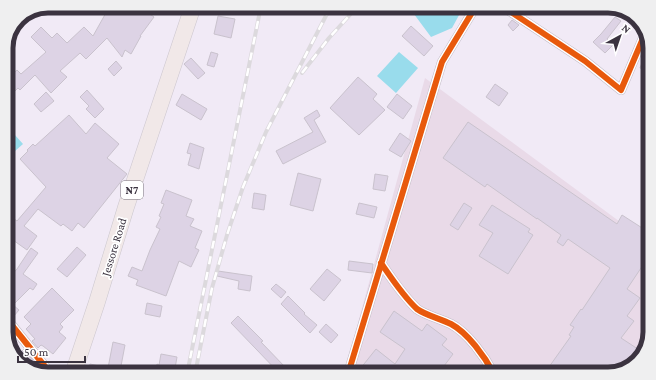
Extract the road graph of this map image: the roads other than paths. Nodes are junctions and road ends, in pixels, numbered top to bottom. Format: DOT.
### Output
graph roads {
  1 [pos="191,13"];
  2 [pos="472,13"];
  3 [pos="512,13"];
  4 [pos="642,40"];
  5 [pos="381,263"];
  6 [pos="13,327"];
  7 [pos="45,367"];
  8 [pos="75,367"];
  9 [pos="350,367"];
  10 [pos="490,367"];
  1 -- 8 [label="highway, Jessore Road / N7"];
  2 -- 5 [label="street"];
  3 -- 4 [label="street"];
  5 -- 9 [label="street"];
  5 -- 10 [label="street"];
  6 -- 7 [label="street"];
}
